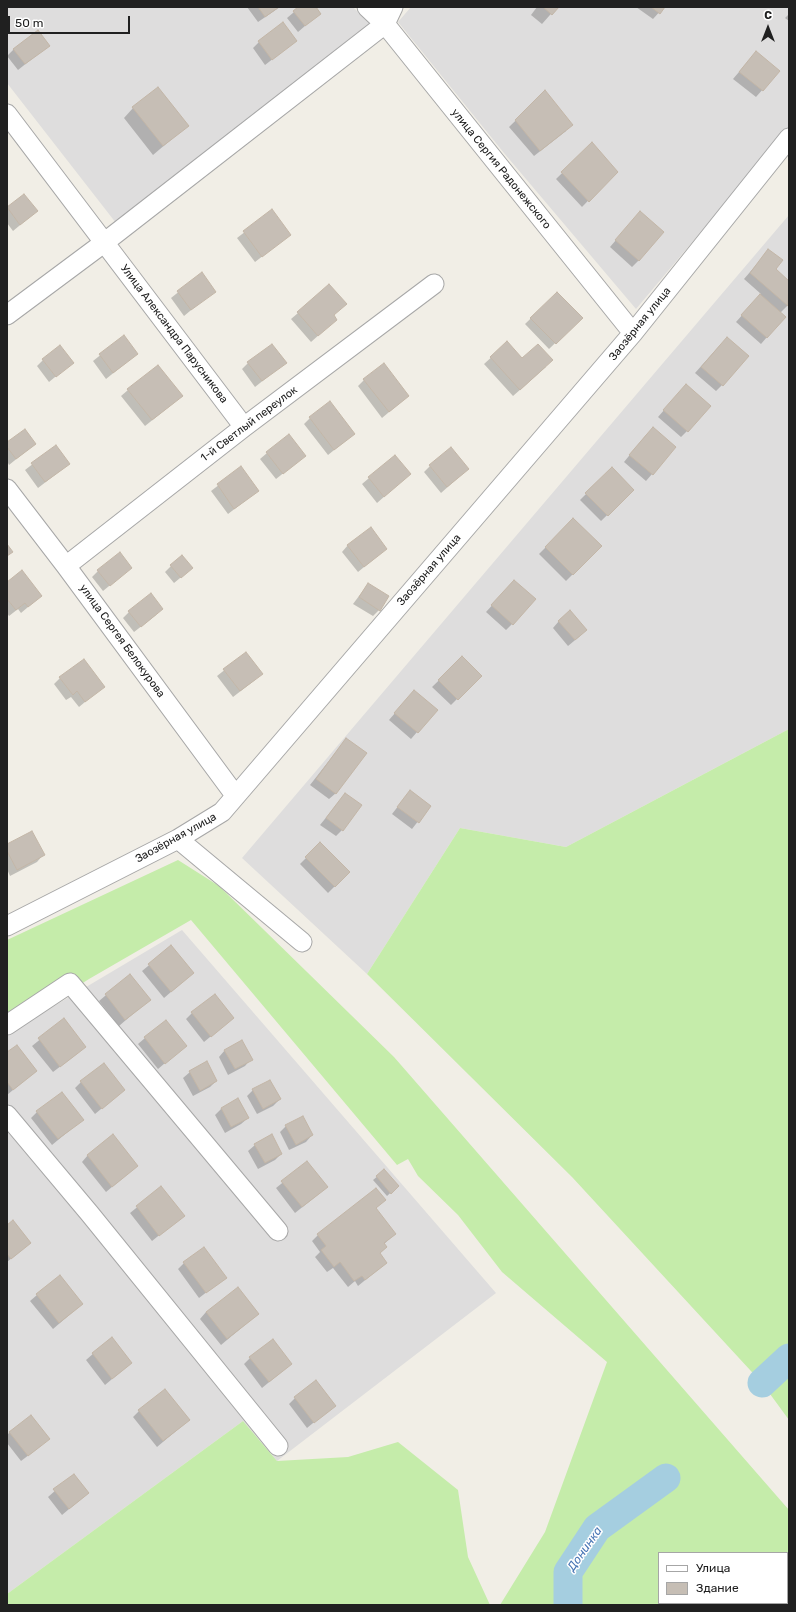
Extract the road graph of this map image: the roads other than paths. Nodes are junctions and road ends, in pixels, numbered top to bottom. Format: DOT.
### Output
graph roads {
  1 [pos="367,7"];
  2 [pos="393,7"];
  3 [pos="385,24"];
  4 [pos="7,114"];
  5 [pos="789,138"];
  6 [pos="105,242"];
  7 [pos="434,284"];
  8 [pos="7,314"];
  9 [pos="633,333"];
  10 [pos="244,427"];
  11 [pos="7,489"];
  12 [pos="66,566"];
  13 [pos="235,795"];
  14 [pos="178,839"];
  15 [pos="7,926"];
  16 [pos="302,942"];
  17 [pos="7,1025"];
  18 [pos="7,1115"];
  19 [pos="278,1231"];
  20 [pos="278,1446"];
  1 -- 3 [label="street, улица Сергия Радонежского"];
  2 -- 3 [label="street"];
  3 -- 6 [label="street"];
  3 -- 9 [label="street, улица Сергия Радонежского"];
  4 -- 6 [label="street"];
  5 -- 9 [label="street, Заозёрная улица"];
  6 -- 8 [label="street"];
  6 -- 10 [label="street, Улица Александра Парусникова"];
  7 -- 10 [label="street, 1-й Светлый переулок"];
  9 -- 13 [label="street, Заозёрная улица"];
  10 -- 12 [label="street, 1-й Светлый переулок"];
  11 -- 12 [label="street, улица Сергея Белокурова"];
  12 -- 13 [label="street, улица Сергея Белокурова"];
  13 -- 14 [label="street, Заозёрная улица"];
  14 -- 15 [label="street, Заозёрная улица"];
  14 -- 16 [label="street"];
  17 -- 19 [label="street"];
  18 -- 20 [label="street"];
}
